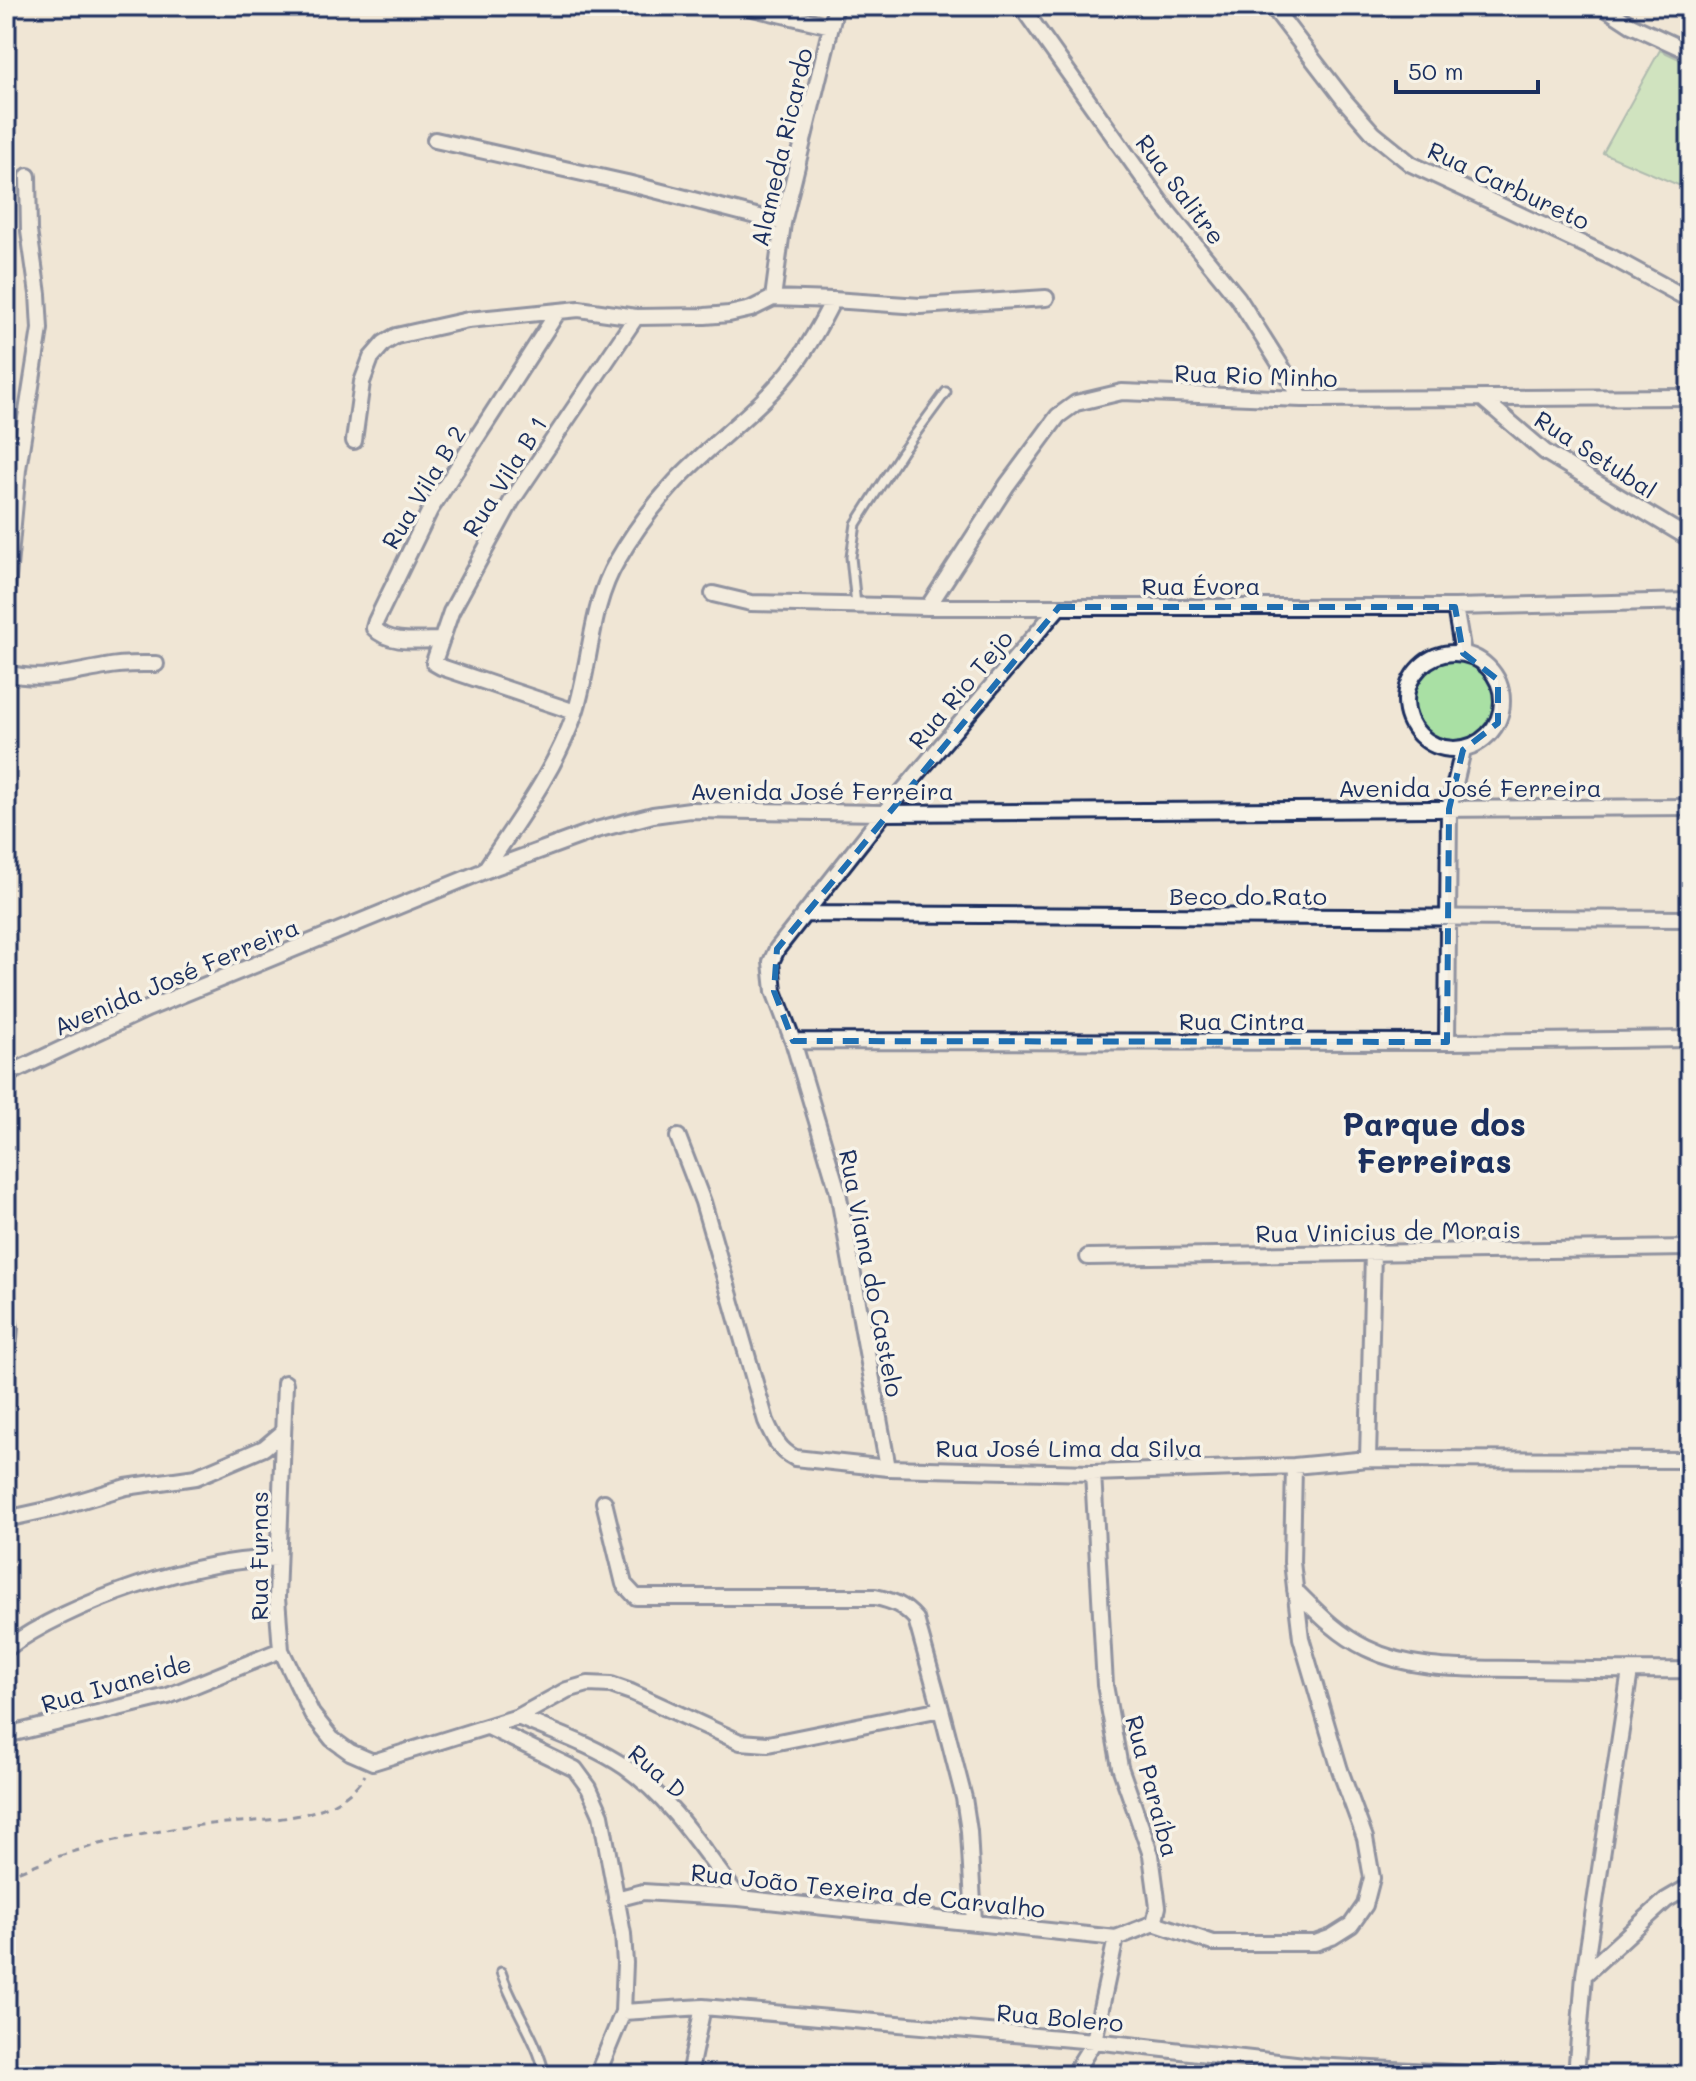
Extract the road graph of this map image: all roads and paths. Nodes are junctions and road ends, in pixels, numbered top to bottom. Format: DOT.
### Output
graph roads {
  1 [pos="744,6"];
  2 [pos="836,6"];
  3 [pos="1021,6"];
  4 [pos="1272,6"];
  5 [pos="1602,6"];
  6 [pos="831,26"];
  7 [pos="1690,52"];
  8 [pos="435,140"];
  9 [pos="28,176"];
  10 [pos="783,223"];
  11 [pos="773,298"];
  12 [pos="1046,298"];
  13 [pos="833,300"];
  14 [pos="1690,300"];
  15 [pos="557,313"];
  16 [pos="636,317"];
  17 [pos="946,392"];
  18 [pos="1690,397"];
  19 [pos="1302,399"];
  20 [pos="1483,399"];
  21 [pos="354,441"];
  22 [pos="1690,539"];
  23 [pos="713,594"];
  24 [pos="6,600"];
  25 [pos="1690,601"];
  26 [pos="856,605"];
  27 [pos="928,607"];
  28 [pos="1059,607"];
  29 [pos="1455,607"];
  30 [pos="441,640"];
  31 [pos="1463,653"];
  32 [pos="156,664"];
  33 [pos="6,673"];
  34 [pos="575,712"];
  35 [pos="1463,750"];
  36 [pos="1690,807"];
  37 [pos="1449,809"];
  38 [pos="884,813"];
  39 [pos="484,871"];
  40 [pos="806,914"];
  41 [pos="1447,919"];
  42 [pos="1690,919"];
  43 [pos="1690,1039"];
  44 [pos="793,1041"];
  45 [pos="1447,1042"];
  46 [pos="6,1075"];
  47 [pos="678,1137"];
  48 [pos="1690,1248"];
  49 [pos="1373,1251"];
  50 [pos="1088,1257"];
  51 [pos="6,1309"];
  52 [pos="6,1371"];
  53 [pos="285,1383"];
  54 [pos="283,1432"];
  55 [pos="1368,1459"];
  56 [pos="1690,1460"];
  57 [pos="1294,1466"];
  58 [pos="888,1468"];
  59 [pos="1093,1473"];
  60 [pos="604,1502"];
  61 [pos="6,1519"];
  62 [pos="278,1559"];
  63 [pos="1294,1590"];
  64 [pos="6,1649"];
  65 [pos="281,1650"];
  66 [pos="1690,1670"];
  67 [pos="1630,1671"];
  68 [pos="941,1709"];
  69 [pos="518,1717"];
  70 [pos="488,1727"];
  71 [pos="6,1735"];
  72 [pos="373,1762"];
  73 [pos="6,1867"];
  74 [pos="22,1870"];
  75 [pos="6,1877"];
  76 [pos="1690,1886"];
  77 [pos="739,1898"];
  78 [pos="616,1899"];
  79 [pos="974,1922"];
  80 [pos="1154,1923"];
  81 [pos="1116,1938"];
  82 [pos="501,1972"];
  83 [pos="1584,1975"];
  84 [pos="703,2007"];
  85 [pos="623,2012"];
  86 [pos="1094,2041"];
  87 [pos="545,2075"];
  88 [pos="597,2075"];
  89 [pos="689,2075"];
  90 [pos="1073,2075"];
  91 [pos="1492,2075"];
  92 [pos="1576,2075"];
  1 -- 6 [label="street"];
  2 -- 6 [label="street, Alameda Ricardo"];
  3 -- 19 [label="street, Rua Salitre"];
  4 -- 14 [label="street, Rua Carbureto"];
  5 -- 7 [label="street"];
  6 -- 10 [label="street, Alameda Ricardo"];
  8 -- 10 [label="street"];
  9 -- 24 [label="street"];
  10 -- 11 [label="street, Alameda Ricardo"];
  11 -- 13 [label="street"];
  11 -- 16 [label="street"];
  12 -- 13 [label="street"];
  13 -- 34 [label="street"];
  15 -- 16 [label="street"];
  15 -- 21 [label="street"];
  15 -- 30 [label="street, Rua Vila B 2"];
  16 -- 30 [label="street, Rua Vila B 1"];
  17 -- 26 [label="lane"];
  18 -- 20 [label="street, Rua Rio Minho"];
  19 -- 20 [label="street, Rua Rio Minho"];
  19 -- 27 [label="street, Rua Rio Minho"];
  20 -- 22 [label="street, Rua Setubal"];
  23 -- 26 [label="street, Rua Évora"];
  25 -- 29 [label="street, Rua Évora"];
  26 -- 27 [label="street, Rua Évora"];
  27 -- 28 [label="street, Rua Évora"];
  28 -- 29 [label="street, Rua Évora"];
  28 -- 38 [label="street, Rua Rio Tejo"];
  29 -- 31 [label="street"];
  30 -- 34 [label="street, Rua Vila B 1"];
  31 -- 35 [label="street"];
  31 -- 35 [label="street"];
  32 -- 33 [label="street"];
  34 -- 39 [label="street"];
  35 -- 37 [label="street"];
  36 -- 37 [label="street, Avenida José Ferreira"];
  37 -- 38 [label="street, Avenida José Ferreira"];
  37 -- 41 [label="street"];
  38 -- 39 [label="street, Avenida José Ferreira"];
  38 -- 40 [label="street, Rua Rio Tejo"];
  39 -- 46 [label="street, Avenida José Ferreira"];
  40 -- 41 [label="street, Beco do Rato"];
  40 -- 44 [label="street, Rua Viana do Castelo"];
  41 -- 42 [label="street, Beco do Rato"];
  41 -- 45 [label="street"];
  43 -- 45 [label="street, Rua Cintra"];
  44 -- 45 [label="street, Rua Cintra"];
  44 -- 58 [label="street, Rua Viana do Castelo"];
  47 -- 58 [label="street, Rua José Lima da Silva"];
  48 -- 49 [label="street, Rua Vinicius de Morais"];
  49 -- 50 [label="street, Rua Vinicius de Morais"];
  49 -- 55 [label="street"];
  51 -- 52 [label="street"];
  53 -- 54 [label="street, Rua Furnas"];
  54 -- 61 [label="street"];
  54 -- 62 [label="street, Rua Furnas"];
  55 -- 56 [label="street, Rua José Lima da Silva"];
  55 -- 57 [label="street, Rua José Lima da Silva"];
  57 -- 59 [label="street, Rua José Lima da Silva"];
  57 -- 63 [label="street"];
  58 -- 59 [label="street, Rua José Lima da Silva"];
  59 -- 80 [label="street, Rua Paraíba"];
  60 -- 68 [label="street"];
  62 -- 64 [label="street"];
  62 -- 65 [label="street, Rua Furnas"];
  63 -- 67 [label="street"];
  63 -- 80 [label="street"];
  65 -- 71 [label="street, Rua Ivaneide"];
  65 -- 72 [label="street, Rua Furnas"];
  66 -- 67 [label="street"];
  67 -- 83 [label="street"];
  68 -- 69 [label="street"];
  68 -- 79 [label="street"];
  69 -- 70 [label="street"];
  69 -- 77 [label="street, Rua D"];
  70 -- 72 [label="street"];
  70 -- 78 [label="street"];
  72 -- 74 [label="path"];
  73 -- 74 [label="path"];
  74 -- 75 [label="path"];
  76 -- 83 [label="street"];
  77 -- 78 [label="street, Rua João Texeira de Carvalho"];
  77 -- 79 [label="street, Rua João Texeira de Carvalho"];
  78 -- 85 [label="street"];
  79 -- 81 [label="street, Rua João Texeira de Carvalho"];
  80 -- 81 [label="street"];
  81 -- 86 [label="street"];
  82 -- 87 [label="lane"];
  83 -- 92 [label="street"];
  84 -- 85 [label="street, Rua Bolero"];
  84 -- 86 [label="street, Rua Bolero"];
  84 -- 89 [label="street"];
  85 -- 88 [label="street"];
  86 -- 90 [label="street"];
  86 -- 91 [label="street, Rua Bolero"];
}
